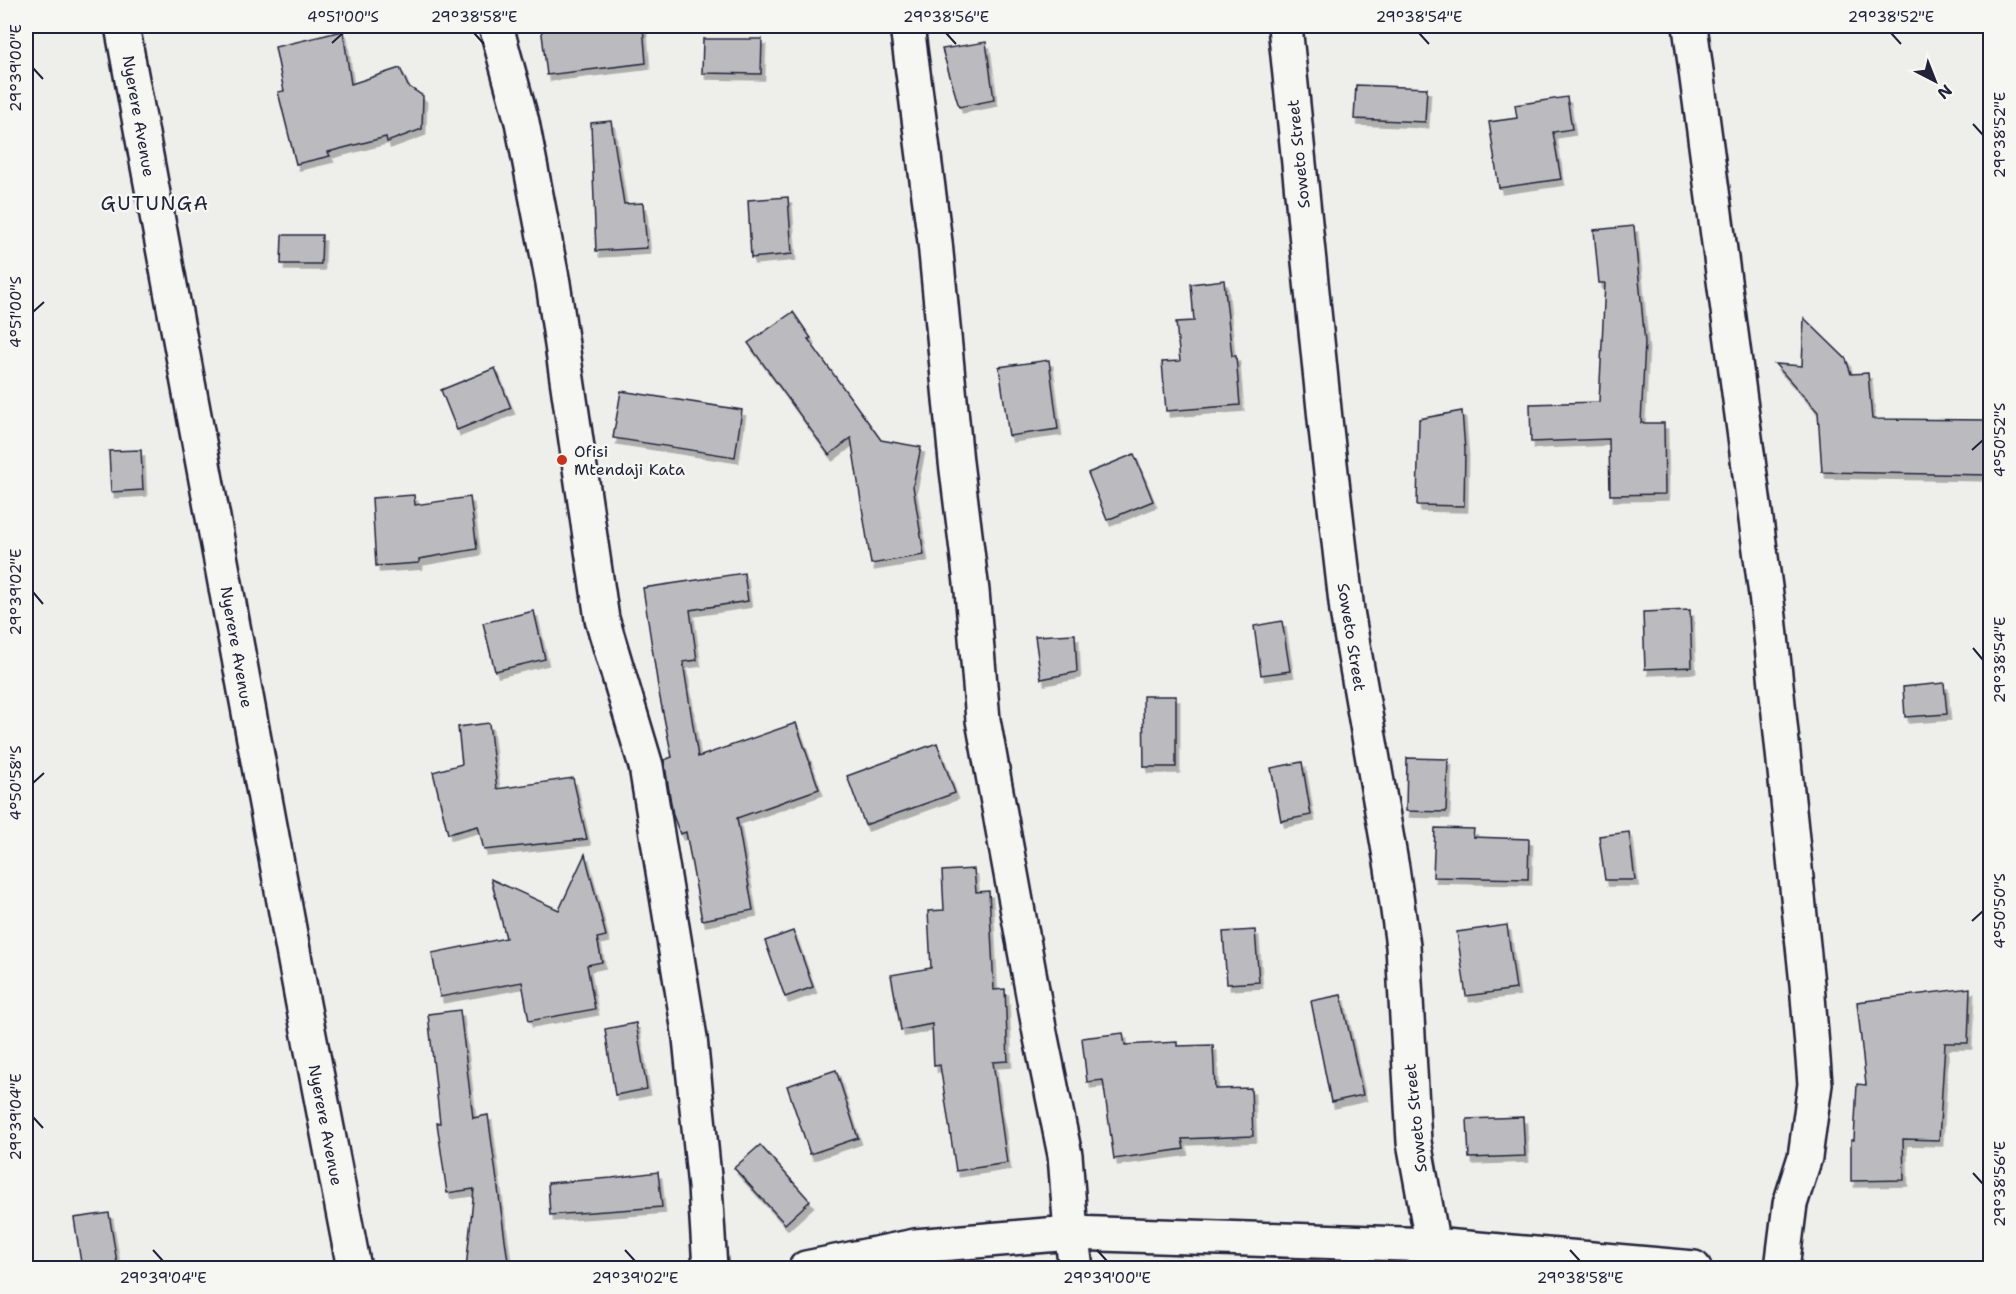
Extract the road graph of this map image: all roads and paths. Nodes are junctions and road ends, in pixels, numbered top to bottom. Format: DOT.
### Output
graph roads {
  1 [pos="122,26"];
  2 [pos="496,26"];
  3 [pos="907,26"];
  4 [pos="1285,26"];
  5 [pos="1690,26"];
  6 [pos="1071,1233"];
  7 [pos="1435,1257"];
  8 [pos="354,1269"];
  9 [pos="710,1269"];
  10 [pos="806,1269"];
  11 [pos="1076,1269"];
  12 [pos="1694,1269"];
  13 [pos="1782,1269"];
  1 -- 8 [label="street, Nyerere Avenue"];
  2 -- 9 [label="street"];
  3 -- 6 [label="street"];
  4 -- 7 [label="street, Soweto Street"];
  5 -- 13 [label="street"];
  6 -- 7 [label="street"];
  6 -- 10 [label="street"];
  6 -- 11 [label="street"];
  7 -- 12 [label="street"];
}
